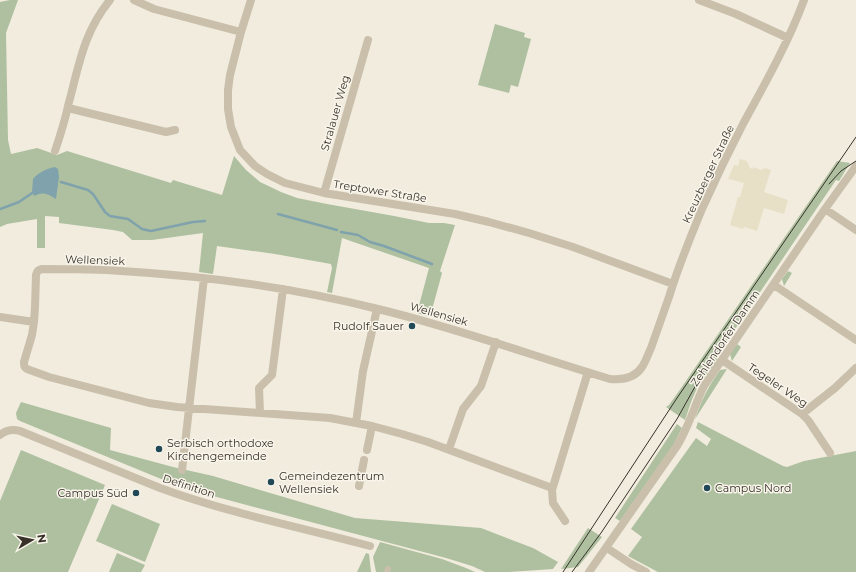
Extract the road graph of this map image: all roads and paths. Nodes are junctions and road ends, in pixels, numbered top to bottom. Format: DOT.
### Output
graph roads {
  1 [pos="110,0"];
  2 [pos="134,0"];
  3 [pos="251,0"];
  4 [pos="699,0"];
  5 [pos="804,0"];
  6 [pos="241,32"];
  7 [pos="788,38"];
  8 [pos="368,40"];
  9 [pos="68,108"];
  10 [pos="175,130"];
  11 [pos="55,151"];
  12 [pos="856,166"];
  13 [pos="324,193"];
  14 [pos="825,209"];
  15 [pos="856,230"];
  16 [pos="204,278"];
  17 [pos="673,284"];
  18 [pos="774,285"];
  19 [pos="283,289"];
  20 [pos="377,309"];
  21 [pos="0,317"];
  22 [pos="34,322"];
  23 [pos="856,340"];
  24 [pos="496,342"];
  25 [pos="722,360"];
  26 [pos="645,362"];
  27 [pos="856,368"];
  28 [pos="588,372"];
  29 [pos="189,408"];
  30 [pos="260,413"];
  31 [pos="802,414"];
  32 [pos="356,423"];
  33 [pos="372,426"];
  34 [pos="0,435"];
  35 [pos="449,449"];
  36 [pos="367,450"];
  37 [pos="830,453"];
  38 [pos="364,460"];
  39 [pos="182,470"];
  40 [pos="359,486"];
  41 [pos="552,488"];
  42 [pos="565,521"];
  43 [pos="370,546"];
  44 [pos="607,548"];
  45 [pos="589,572"];
  46 [pos="646,572"];
  1 -- 9 [label="street"];
  2 -- 6 [label="street"];
  3 -- 6 [label="street, Treptower Straße"];
  4 -- 7 [label="street"];
  5 -- 7 [label="street, Kreuzberger Straße"];
  6 -- 13 [label="street, Treptower Straße"];
  7 -- 17 [label="street, Kreuzberger Straße"];
  8 -- 13 [label="street, Stralauer Weg"];
  9 -- 10 [label="street"];
  9 -- 11 [label="street"];
  12 -- 14 [label="street, Zehlendorfer Damm"];
  13 -- 17 [label="street, Treptower Straße"];
  14 -- 15 [label="street"];
  14 -- 18 [label="street, Zehlendorfer Damm"];
  16 -- 19 [label="street, Wellensiek"];
  16 -- 22 [label="street, Wellensiek"];
  16 -- 29 [label="street"];
  17 -- 26 [label="street, Kreuzberger Straße"];
  18 -- 23 [label="street"];
  18 -- 25 [label="street, Zehlendorfer Damm"];
  19 -- 20 [label="street, Wellensiek"];
  19 -- 30 [label="street"];
  20 -- 24 [label="street, Wellensiek"];
  20 -- 32 [label="street"];
  21 -- 22 [label="street"];
  22 -- 29 [label="street, Wellensiek"];
  24 -- 28 [label="street, Wellensiek"];
  24 -- 35 [label="street"];
  25 -- 31 [label="street, Tegeler Weg"];
  25 -- 44 [label="street, Zehlendorfer Damm"];
  26 -- 28 [label="street, Wellensiek"];
  27 -- 31 [label="street"];
  28 -- 41 [label="street"];
  29 -- 30 [label="street, Wellensiek"];
  29 -- 39 [label="street"];
  30 -- 32 [label="street, Wellensiek"];
  31 -- 37 [label="street, Tegeler Weg"];
  32 -- 33 [label="street, Wellensiek"];
  33 -- 35 [label="street, Wellensiek"];
  33 -- 36 [label="street"];
  34 -- 43 [label="street, Definition"];
  35 -- 41 [label="street, Wellensiek"];
  38 -- 40 [label="street"];
  41 -- 42 [label="street"];
  44 -- 45 [label="street, Zehlendorfer Damm"];
  44 -- 46 [label="street"];
}
